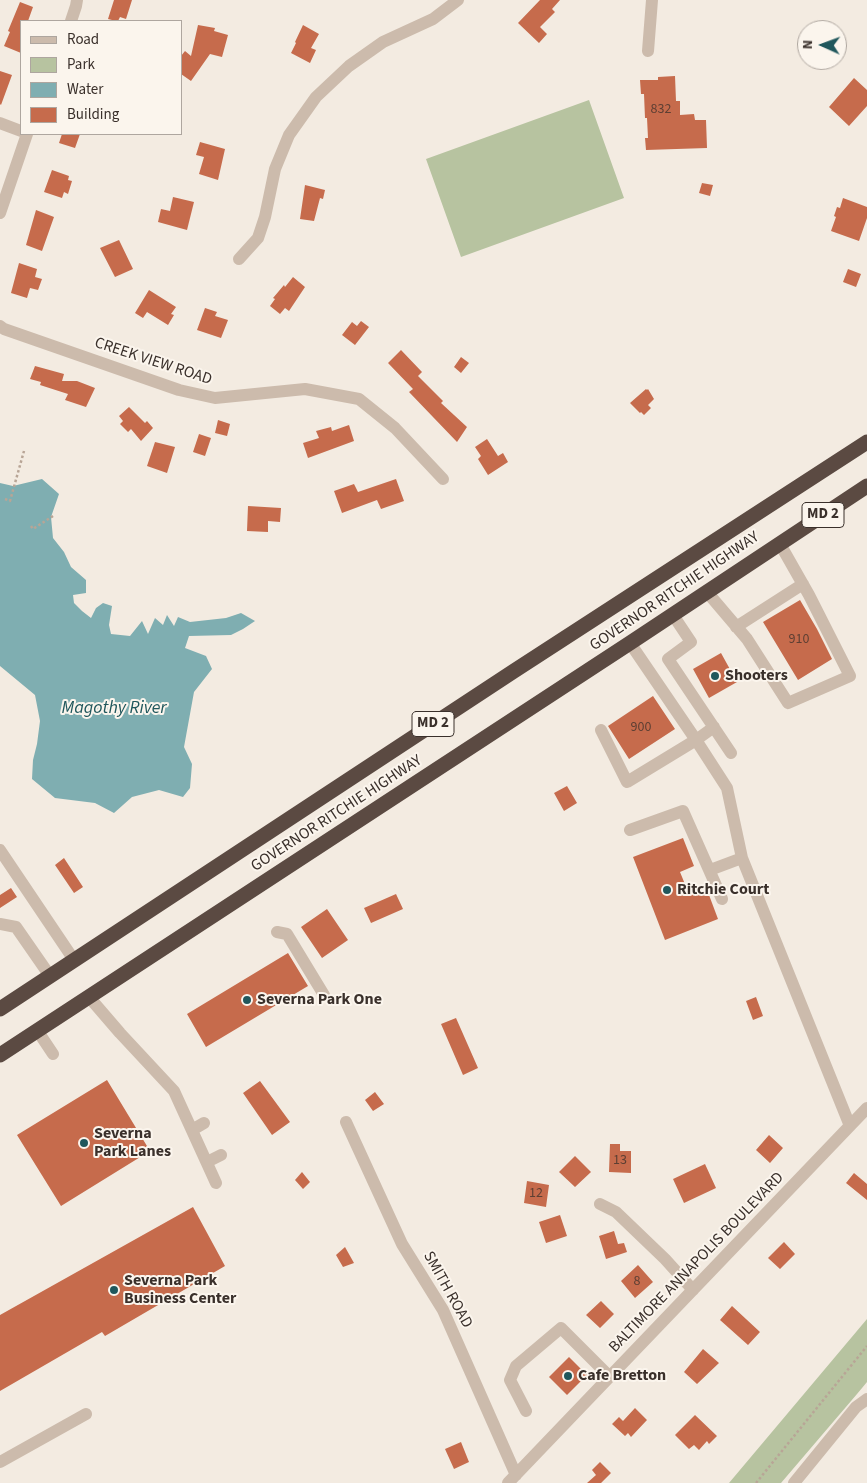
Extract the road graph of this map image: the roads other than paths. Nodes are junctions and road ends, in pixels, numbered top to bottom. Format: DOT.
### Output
graph roads {
  1 [pos="77,0"];
  2 [pos="458,0"];
  3 [pos="652,0"];
  4 [pos="70,20"];
  5 [pos="648,51"];
  6 [pos="0,123"];
  7 [pos="20,132"];
  8 [pos="27,135"];
  9 [pos="0,213"];
  10 [pos="239,259"];
  11 [pos="2,327"];
  12 [pos="867,442"];
  13 [pos="444,480"];
  14 [pos="867,486"];
  15 [pos="780,544"];
  16 [pos="803,584"];
  17 [pos="706,592"];
  18 [pos="673,615"];
  19 [pos="736,627"];
  20 [pos="630,643"];
  21 [pos="714,727"];
  22 [pos="600,730"];
  23 [pos="696,740"];
  24 [pos="731,754"];
  25 [pos="630,830"];
  26 [pos="0,850"];
  27 [pos="742,858"];
  28 [pos="710,870"];
  29 [pos="722,899"];
  30 [pos="0,924"];
  31 [pos="277,932"];
  32 [pos="74,960"];
  33 [pos="50,976"];
  34 [pos="324,995"];
  35 [pos="89,997"];
  36 [pos="0,1008"];
  37 [pos="38,1030"];
  38 [pos="54,1054"];
  39 [pos="0,1055"];
  40 [pos="867,1108"];
  41 [pos="346,1122"];
  42 [pos="204,1123"];
  43 [pos="850,1126"];
  44 [pos="192,1130"];
  45 [pos="221,1155"];
  46 [pos="207,1162"];
  47 [pos="216,1183"];
  48 [pos="600,1204"];
  49 [pos="694,1290"];
  50 [pos="610,1377"];
  51 [pos="867,1399"];
  52 [pos="526,1411"];
  53 [pos="86,1414"];
  54 [pos="0,1462"];
  55 [pos="512,1479"];
  56 [pos="794,1483"];
  1 -- 4 [label="street"];
  2 -- 10 [label="street"];
  3 -- 5 [label="street"];
  6 -- 7 [label="street"];
  8 -- 9 [label="street"];
  11 -- 13 [label="street, CREEK VIEW ROAD"];
  12 -- 32 [label="highway, GOVERNOR RITCHIE HIGHWAY / MD 2"];
  14 -- 15 [label="highway, GOVERNOR RITCHIE HIGHWAY / MD 2"];
  15 -- 16 [label="street"];
  15 -- 17 [label="highway, GOVERNOR RITCHIE HIGHWAY / MD 2"];
  16 -- 19 [label="street"];
  16 -- 19 [label="street"];
  17 -- 18 [label="highway, GOVERNOR RITCHIE HIGHWAY / MD 2"];
  17 -- 19 [label="street"];
  18 -- 20 [label="highway, GOVERNOR RITCHIE HIGHWAY / MD 2"];
  18 -- 21 [label="street"];
  20 -- 23 [label="street"];
  20 -- 35 [label="highway, GOVERNOR RITCHIE HIGHWAY / MD 2"];
  21 -- 23 [label="street"];
  21 -- 24 [label="street"];
  22 -- 23 [label="street"];
  23 -- 27 [label="street"];
  25 -- 28 [label="street"];
  26 -- 32 [label="street"];
  27 -- 28 [label="street"];
  27 -- 43 [label="street"];
  28 -- 29 [label="street"];
  30 -- 33 [label="street"];
  31 -- 34 [label="street"];
  32 -- 33 [label="highway, GOVERNOR RITCHIE HIGHWAY / MD 2"];
  33 -- 36 [label="highway, GOVERNOR RITCHIE HIGHWAY / MD 2"];
  35 -- 37 [label="highway, GOVERNOR RITCHIE HIGHWAY / MD 2"];
  35 -- 44 [label="street"];
  37 -- 38 [label="street"];
  37 -- 39 [label="highway, GOVERNOR RITCHIE HIGHWAY / MD 2"];
  40 -- 43 [label="street, BALTIMORE ANNAPOLIS BOULEVARD"];
  41 -- 55 [label="street, SMITH ROAD"];
  42 -- 44 [label="street"];
  43 -- 49 [label="street, BALTIMORE ANNAPOLIS BOULEVARD"];
  44 -- 46 [label="street"];
  45 -- 46 [label="street"];
  46 -- 47 [label="street"];
  48 -- 49 [label="street"];
  49 -- 50 [label="street, BALTIMORE ANNAPOLIS BOULEVARD"];
  50 -- 52 [label="street"];
  50 -- 55 [label="street, BALTIMORE ANNAPOLIS BOULEVARD"];
  51 -- 56 [label="street"];
  53 -- 54 [label="street"];
}
